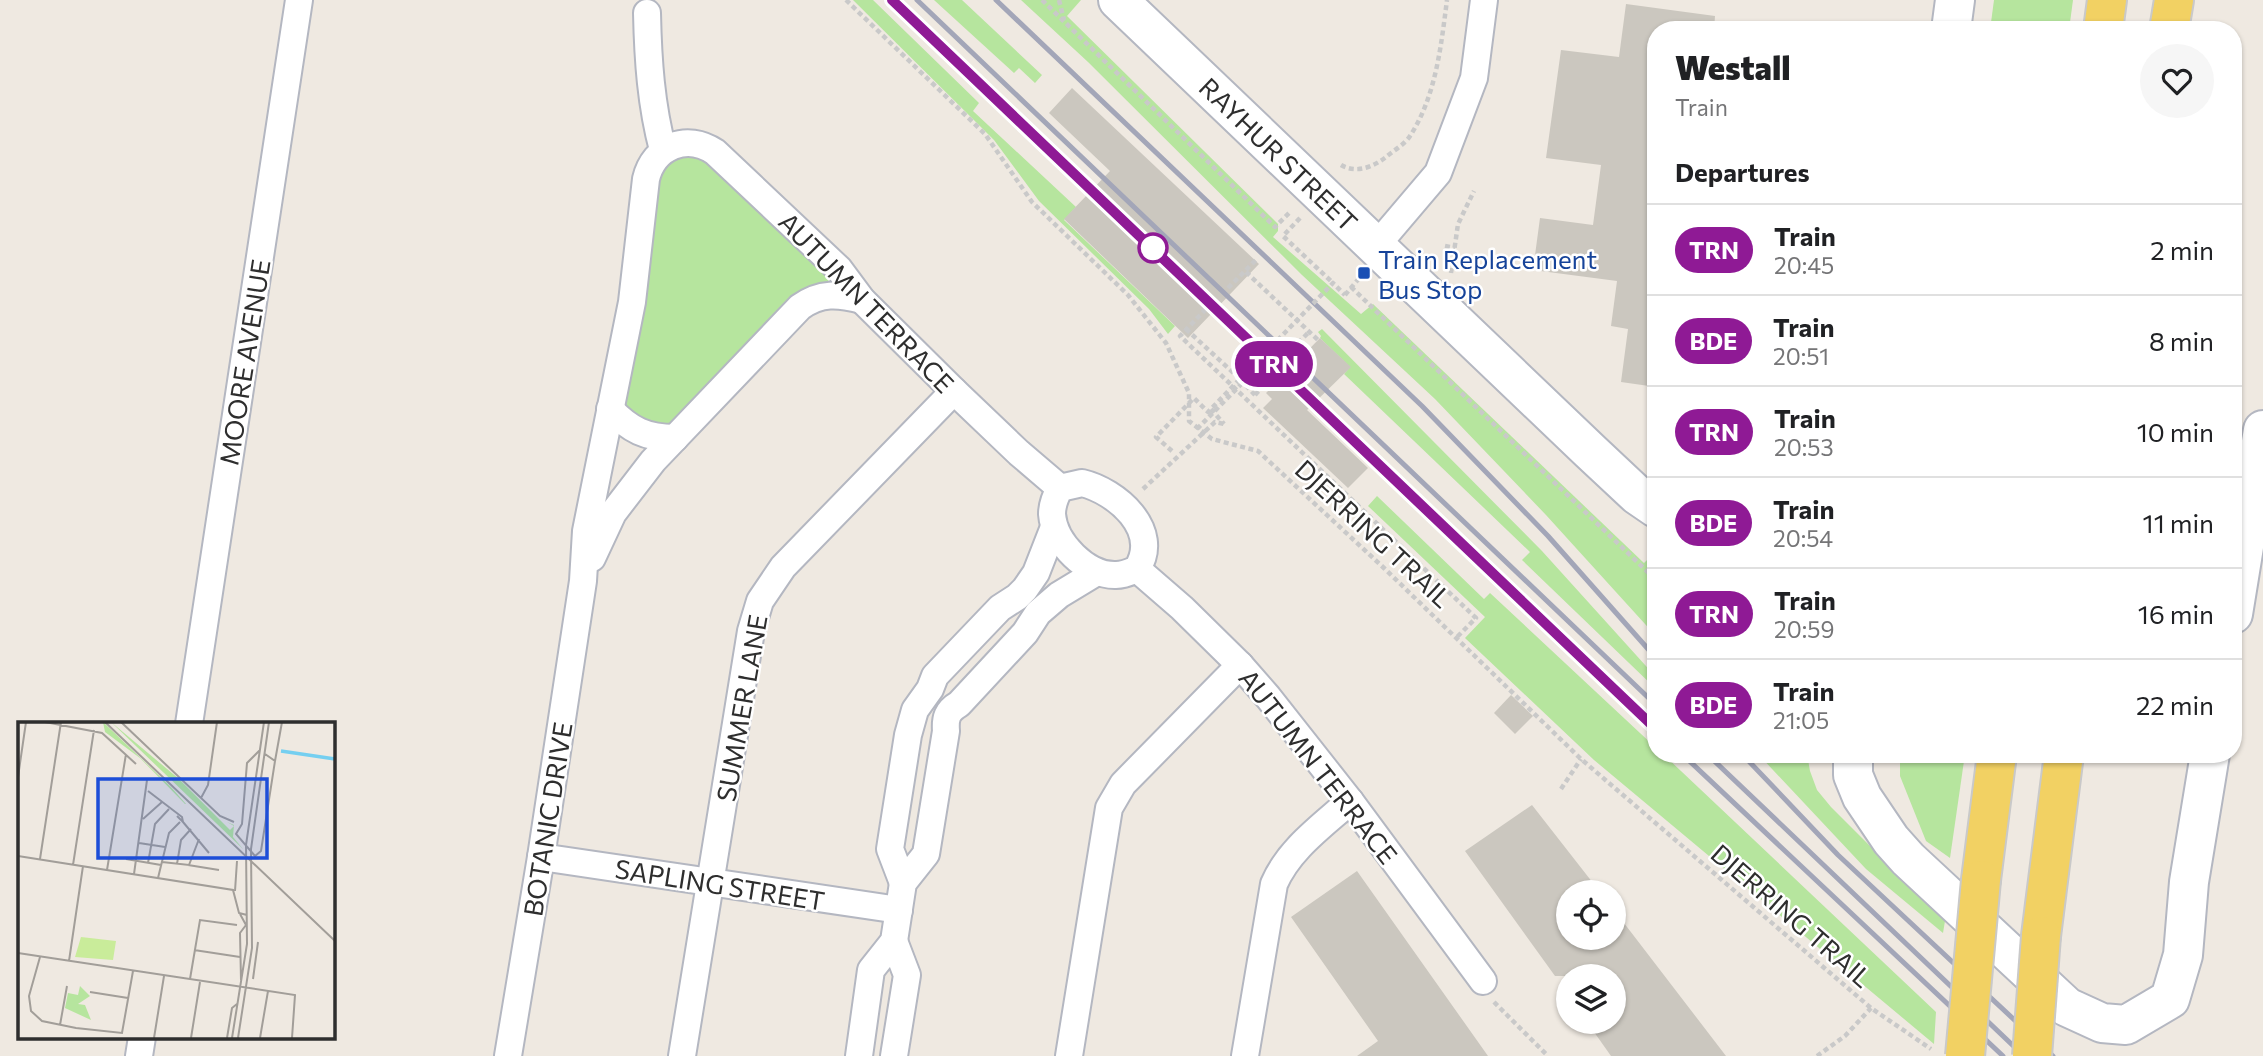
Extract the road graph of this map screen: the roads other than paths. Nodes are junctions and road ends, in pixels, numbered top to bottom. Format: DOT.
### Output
graph roads {
  1 [pos="299,0"];
  2 [pos="1118,0"];
  3 [pos="1484,0"];
  4 [pos="1955,0"];
  5 [pos="2107,0"];
  6 [pos="2174,0"];
  7 [pos="648,13"];
  8 [pos="1952,21"];
  9 [pos="2104,21"];
  10 [pos="2170,21"];
  11 [pos="663,150"];
  12 [pos="1376,246"];
  13 [pos="862,300"];
  14 [pos="954,391"];
  15 [pos="610,409"];
  16 [pos="2263,430"];
  17 [pos="675,438"];
  18 [pos="1060,488"];
  19 [pos="1647,502"];
  20 [pos="1054,527"];
  21 [pos="2242,559"];
  22 [pos="1137,569"];
  23 [pos="1097,572"];
  24 [pos="583,581"];
  25 [pos="1240,665"];
  26 [pos="190,722"];
  27 [pos="1853,763"];
  28 [pos="1996,763"];
  29 [pos="2063,763"];
  30 [pos="2209,763"];
  31 [pos="1350,801"];
  32 [pos="541,857"];
  33 [pos="711,883"];
  34 [pos="903,883"];
  35 [pos="899,910"];
  36 [pos="894,941"];
  37 [pos="1486,989"];
  38 [pos="142,1038"];
  39 [pos="139,1056"];
  40 [pos="508,1056"];
  41 [pos="682,1056"];
  42 [pos="859,1056"];
  43 [pos="894,1056"];
  44 [pos="1069,1056"];
  45 [pos="1245,1056"];
  46 [pos="1965,1056"];
  47 [pos="2032,1056"];
  1 -- 26 [label="street, MOORE AVENUE"];
  2 -- 12 [label="main road, RAYHUR STREET"];
  3 -- 12 [label="street"];
  4 -- 8 [label="main road"];
  5 -- 9 [label="main road"];
  6 -- 10 [label="main road"];
  7 -- 11 [label="street"];
  11 -- 13 [label="street, AUTUMN TERRACE"];
  11 -- 15 [label="street, BOTANIC DRIVE"];
  12 -- 19 [label="main road, RAYHUR STREET"];
  13 -- 14 [label="street, AUTUMN TERRACE"];
  13 -- 17 [label="street, BOTANIC DRIVE"];
  14 -- 18 [label="street, AUTUMN TERRACE"];
  14 -- 33 [label="street, SUMMER LANE"];
  15 -- 17 [label="street"];
  15 -- 24 [label="street, BOTANIC DRIVE"];
  16 -- 21 [label="main road"];
  17 -- 24 [label="street, BOTANIC DRIVE"];
  18 -- 20 [label="street"];
  18 -- 22 [label="street"];
  20 -- 23 [label="street"];
  20 -- 34 [label="street"];
  22 -- 23 [label="street"];
  22 -- 25 [label="street, AUTUMN TERRACE"];
  23 -- 34 [label="street"];
  24 -- 32 [label="street, BOTANIC DRIVE"];
  25 -- 31 [label="street, AUTUMN TERRACE"];
  25 -- 44 [label="street"];
  27 -- 30 [label="main road"];
  28 -- 46 [label="main road, bridge"];
  29 -- 47 [label="main road, bridge"];
  31 -- 37 [label="street, AUTUMN TERRACE"];
  31 -- 45 [label="street"];
  32 -- 33 [label="street, SAPLING STREET"];
  32 -- 40 [label="street, BOTANIC DRIVE"];
  33 -- 35 [label="street, SAPLING STREET"];
  33 -- 41 [label="street, SUMMER LANE"];
  34 -- 35 [label="street"];
  35 -- 36 [label="street"];
  36 -- 42 [label="street"];
  36 -- 43 [label="street"];
  38 -- 39 [label="street"];
}
